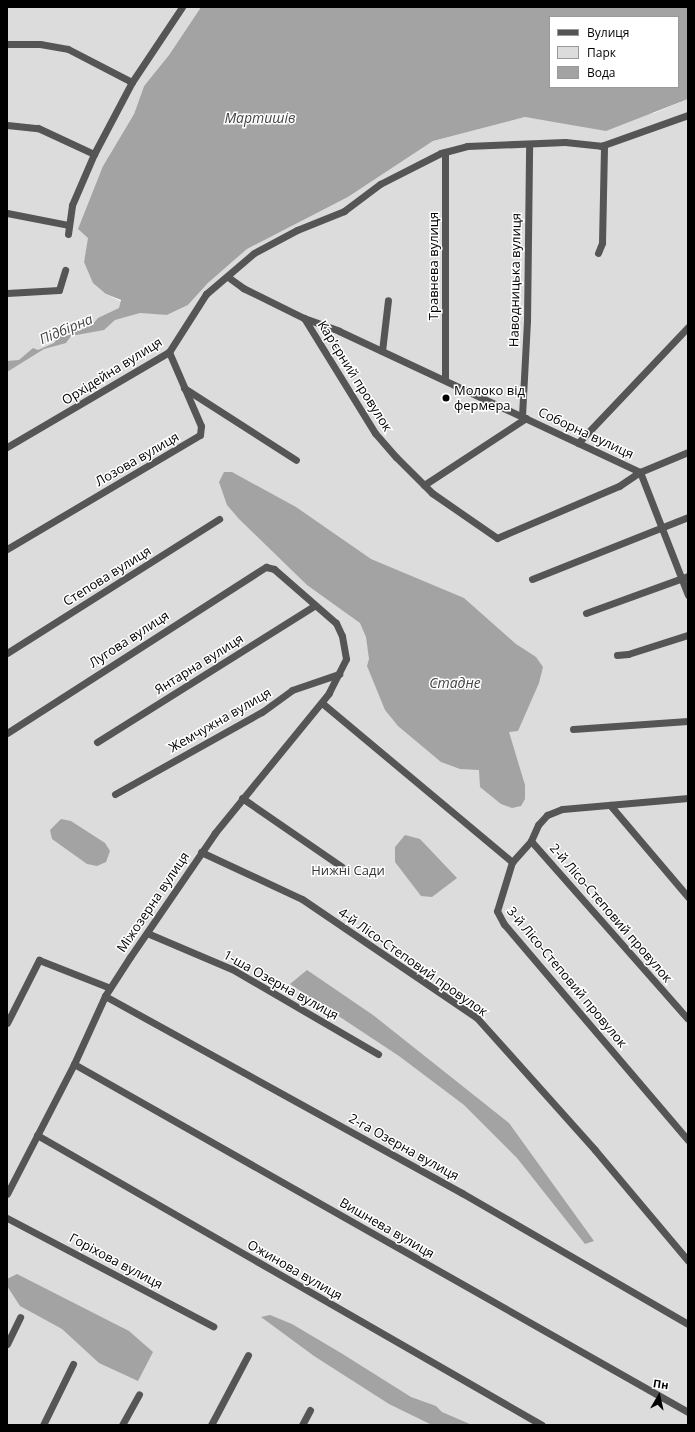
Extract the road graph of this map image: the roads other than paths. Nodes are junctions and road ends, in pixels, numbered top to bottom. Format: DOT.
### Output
graph roads {
  1 [pos="182,7"];
  2 [pos="7,44"];
  3 [pos="132,82"];
  4 [pos="688,115"];
  5 [pos="7,125"];
  6 [pos="529,145"];
  7 [pos="604,145"];
  8 [pos="445,152"];
  9 [pos="94,154"];
  10 [pos="7,213"];
  11 [pos="68,226"];
  12 [pos="68,234"];
  13 [pos="598,253"];
  14 [pos="65,270"];
  15 [pos="228,278"];
  16 [pos="7,293"];
  17 [pos="388,300"];
  18 [pos="304,318"];
  19 [pos="688,327"];
  20 [pos="382,350"];
  21 [pos="169,352"];
  22 [pos="445,380"];
  23 [pos="184,388"];
  24 [pos="524,417"];
  25 [pos="578,443"];
  26 [pos="7,447"];
  27 [pos="688,452"];
  28 [pos="296,460"];
  29 [pos="640,472"];
  30 [pos="424,485"];
  31 [pos="688,517"];
  32 [pos="219,519"];
  33 [pos="662,527"];
  34 [pos="7,549"];
  35 [pos="685,577"];
  36 [pos="532,579"];
  37 [pos="688,595"];
  38 [pos="314,606"];
  39 [pos="586,612"];
  40 [pos="688,635"];
  41 [pos="7,653"];
  42 [pos="617,655"];
  43 [pos="339,674"];
  44 [pos="322,703"];
  45 [pos="688,721"];
  46 [pos="572,729"];
  47 [pos="7,733"];
  48 [pos="97,742"];
  49 [pos="115,794"];
  50 [pos="242,798"];
  51 [pos="688,798"];
  52 [pos="610,805"];
  53 [pos="531,841"];
  54 [pos="201,852"];
  55 [pos="512,862"];
  56 [pos="342,867"];
  57 [pos="688,897"];
  58 [pos="147,933"];
  59 [pos="110,988"];
  60 [pos="105,996"];
  61 [pos="688,1019"];
  62 [pos="7,1023"];
  63 [pos="378,1054"];
  64 [pos="74,1064"];
  65 [pos="38,1135"];
  66 [pos="688,1140"];
  67 [pos="7,1194"];
  68 [pos="7,1218"];
  69 [pos="688,1261"];
  70 [pos="20,1316"];
  71 [pos="688,1324"];
  72 [pos="213,1326"];
  73 [pos="7,1344"];
  74 [pos="248,1355"];
  75 [pos="73,1364"];
  76 [pos="138,1394"];
  77 [pos="310,1410"];
  78 [pos="688,1412"];
  79 [pos="43,1425"];
  80 [pos="122,1425"];
  81 [pos="211,1425"];
  82 [pos="302,1425"];
  83 [pos="542,1425"];
  1 -- 3 [label="street"];
  2 -- 3 [label="street"];
  3 -- 9 [label="street"];
  4 -- 7 [label="street, Орхідейна вулиця"];
  5 -- 9 [label="street"];
  6 -- 7 [label="street, Орхідейна вулиця"];
  6 -- 8 [label="street, Орхідейна вулиця"];
  6 -- 24 [label="street, Наводницька вулиця"];
  7 -- 13 [label="street"];
  8 -- 15 [label="street, Орхідейна вулиця"];
  8 -- 22 [label="street, Травнева вулиця"];
  9 -- 11 [label="street"];
  10 -- 11 [label="street"];
  11 -- 12 [label="street"];
  14 -- 16 [label="street"];
  15 -- 18 [label="street, Соборна вулиця"];
  15 -- 21 [label="street, Орхідейна вулиця"];
  17 -- 20 [label="street"];
  18 -- 20 [label="street, Соборна вулиця"];
  18 -- 30 [label="street, Карʼєрний провулок"];
  19 -- 25 [label="street"];
  20 -- 22 [label="street, Соборна вулиця"];
  21 -- 23 [label="street, Лозова вулиця"];
  21 -- 26 [label="street, Орхідейна вулиця"];
  22 -- 24 [label="street, Соборна вулиця"];
  23 -- 28 [label="street"];
  23 -- 34 [label="street, Лозова вулиця"];
  24 -- 25 [label="street, Соборна вулиця"];
  24 -- 30 [label="street"];
  25 -- 29 [label="street, Соборна вулиця"];
  27 -- 29 [label="street"];
  29 -- 30 [label="street, Карʼєрний провулок"];
  29 -- 33 [label="street, Соборна вулиця"];
  31 -- 33 [label="street"];
  32 -- 41 [label="street, Степова вулиця"];
  33 -- 35 [label="street, Соборна вулиця"];
  33 -- 36 [label="street"];
  35 -- 37 [label="street, Соборна вулиця"];
  35 -- 39 [label="street"];
  38 -- 43 [label="street, Міжозерна вулиця"];
  38 -- 47 [label="street, Лугова вулиця"];
  38 -- 48 [label="street, Янтарна вулиця"];
  40 -- 42 [label="street"];
  43 -- 44 [label="street, Міжозерна вулиця"];
  43 -- 49 [label="street, Жемчужна вулиця"];
  44 -- 50 [label="street, Міжозерна вулиця"];
  44 -- 55 [label="street"];
  45 -- 46 [label="street"];
  50 -- 54 [label="street, Міжозерна вулиця"];
  50 -- 56 [label="street"];
  51 -- 52 [label="street"];
  52 -- 53 [label="street"];
  52 -- 57 [label="street"];
  53 -- 55 [label="street"];
  53 -- 61 [label="street, 2-й Лісо-Степовий провулок"];
  54 -- 58 [label="street, Міжозерна вулиця"];
  54 -- 69 [label="street, 4-й Лісо-Степовий провулок"];
  55 -- 66 [label="street, 3-й Лісо-Степовий провулок"];
  58 -- 59 [label="street, Міжозерна вулиця"];
  58 -- 63 [label="street, 1-ша Озерна вулиця"];
  59 -- 60 [label="street, Міжозерна вулиця"];
  59 -- 62 [label="street"];
  60 -- 64 [label="street, Міжозерна вулиця"];
  60 -- 71 [label="street, 2-га Озерна вулиця"];
  64 -- 65 [label="street, Міжозерна вулиця"];
  64 -- 78 [label="street, Вишнева вулиця"];
  65 -- 67 [label="street, Міжозерна вулиця"];
  65 -- 83 [label="street, Ожинова вулиця"];
  68 -- 72 [label="street, Горіхова вулиця"];
  70 -- 73 [label="street"];
  74 -- 81 [label="street"];
  75 -- 79 [label="street"];
  76 -- 80 [label="street"];
  77 -- 82 [label="street"];
}
